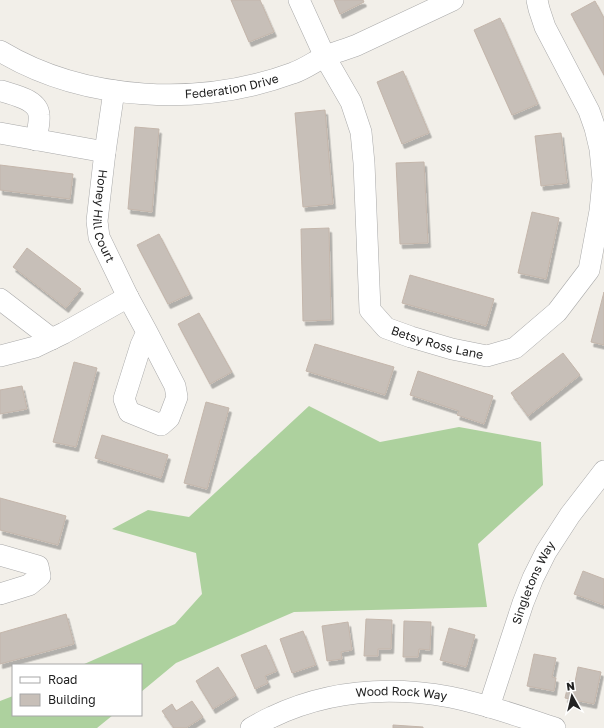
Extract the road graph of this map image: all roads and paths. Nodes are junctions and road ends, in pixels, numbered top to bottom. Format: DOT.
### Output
graph roads {
  1 [pos="299,0"];
  2 [pos="454,0"];
  3 [pos="537,0"];
  4 [pos="0,51"];
  5 [pos="325,56"];
  6 [pos="0,91"];
  7 [pos="114,91"];
  8 [pos="0,133"];
  9 [pos="36,140"];
  10 [pos="105,152"];
  11 [pos="128,298"];
  12 [pos="0,299"];
  13 [pos="147,332"];
  14 [pos="52,339"];
  15 [pos="0,356"];
  16 [pos="604,471"];
  17 [pos="0,555"];
  18 [pos="0,594"];
  19 [pos="488,707"];
  20 [pos="251,728"];
  21 [pos="555,728"];
  1 -- 5 [label="street, Betsy Ross Lane"];
  2 -- 5 [label="street, Federation Drive"];
  3 -- 5 [label="street, Betsy Ross Lane"];
  4 -- 7 [label="street, Federation Drive"];
  5 -- 7 [label="street, Federation Drive"];
  6 -- 9 [label="street"];
  7 -- 10 [label="street, Honey Hill Court"];
  8 -- 9 [label="street"];
  9 -- 10 [label="street"];
  10 -- 11 [label="street, Honey Hill Court"];
  11 -- 13 [label="street, Honey Hill Court"];
  11 -- 14 [label="street"];
  12 -- 14 [label="street"];
  14 -- 15 [label="street"];
  16 -- 19 [label="street, Singletons Way"];
  17 -- 18 [label="street"];
  19 -- 20 [label="street, Wood Rock Way"];
  19 -- 21 [label="street, Wood Rock Way"];
}
